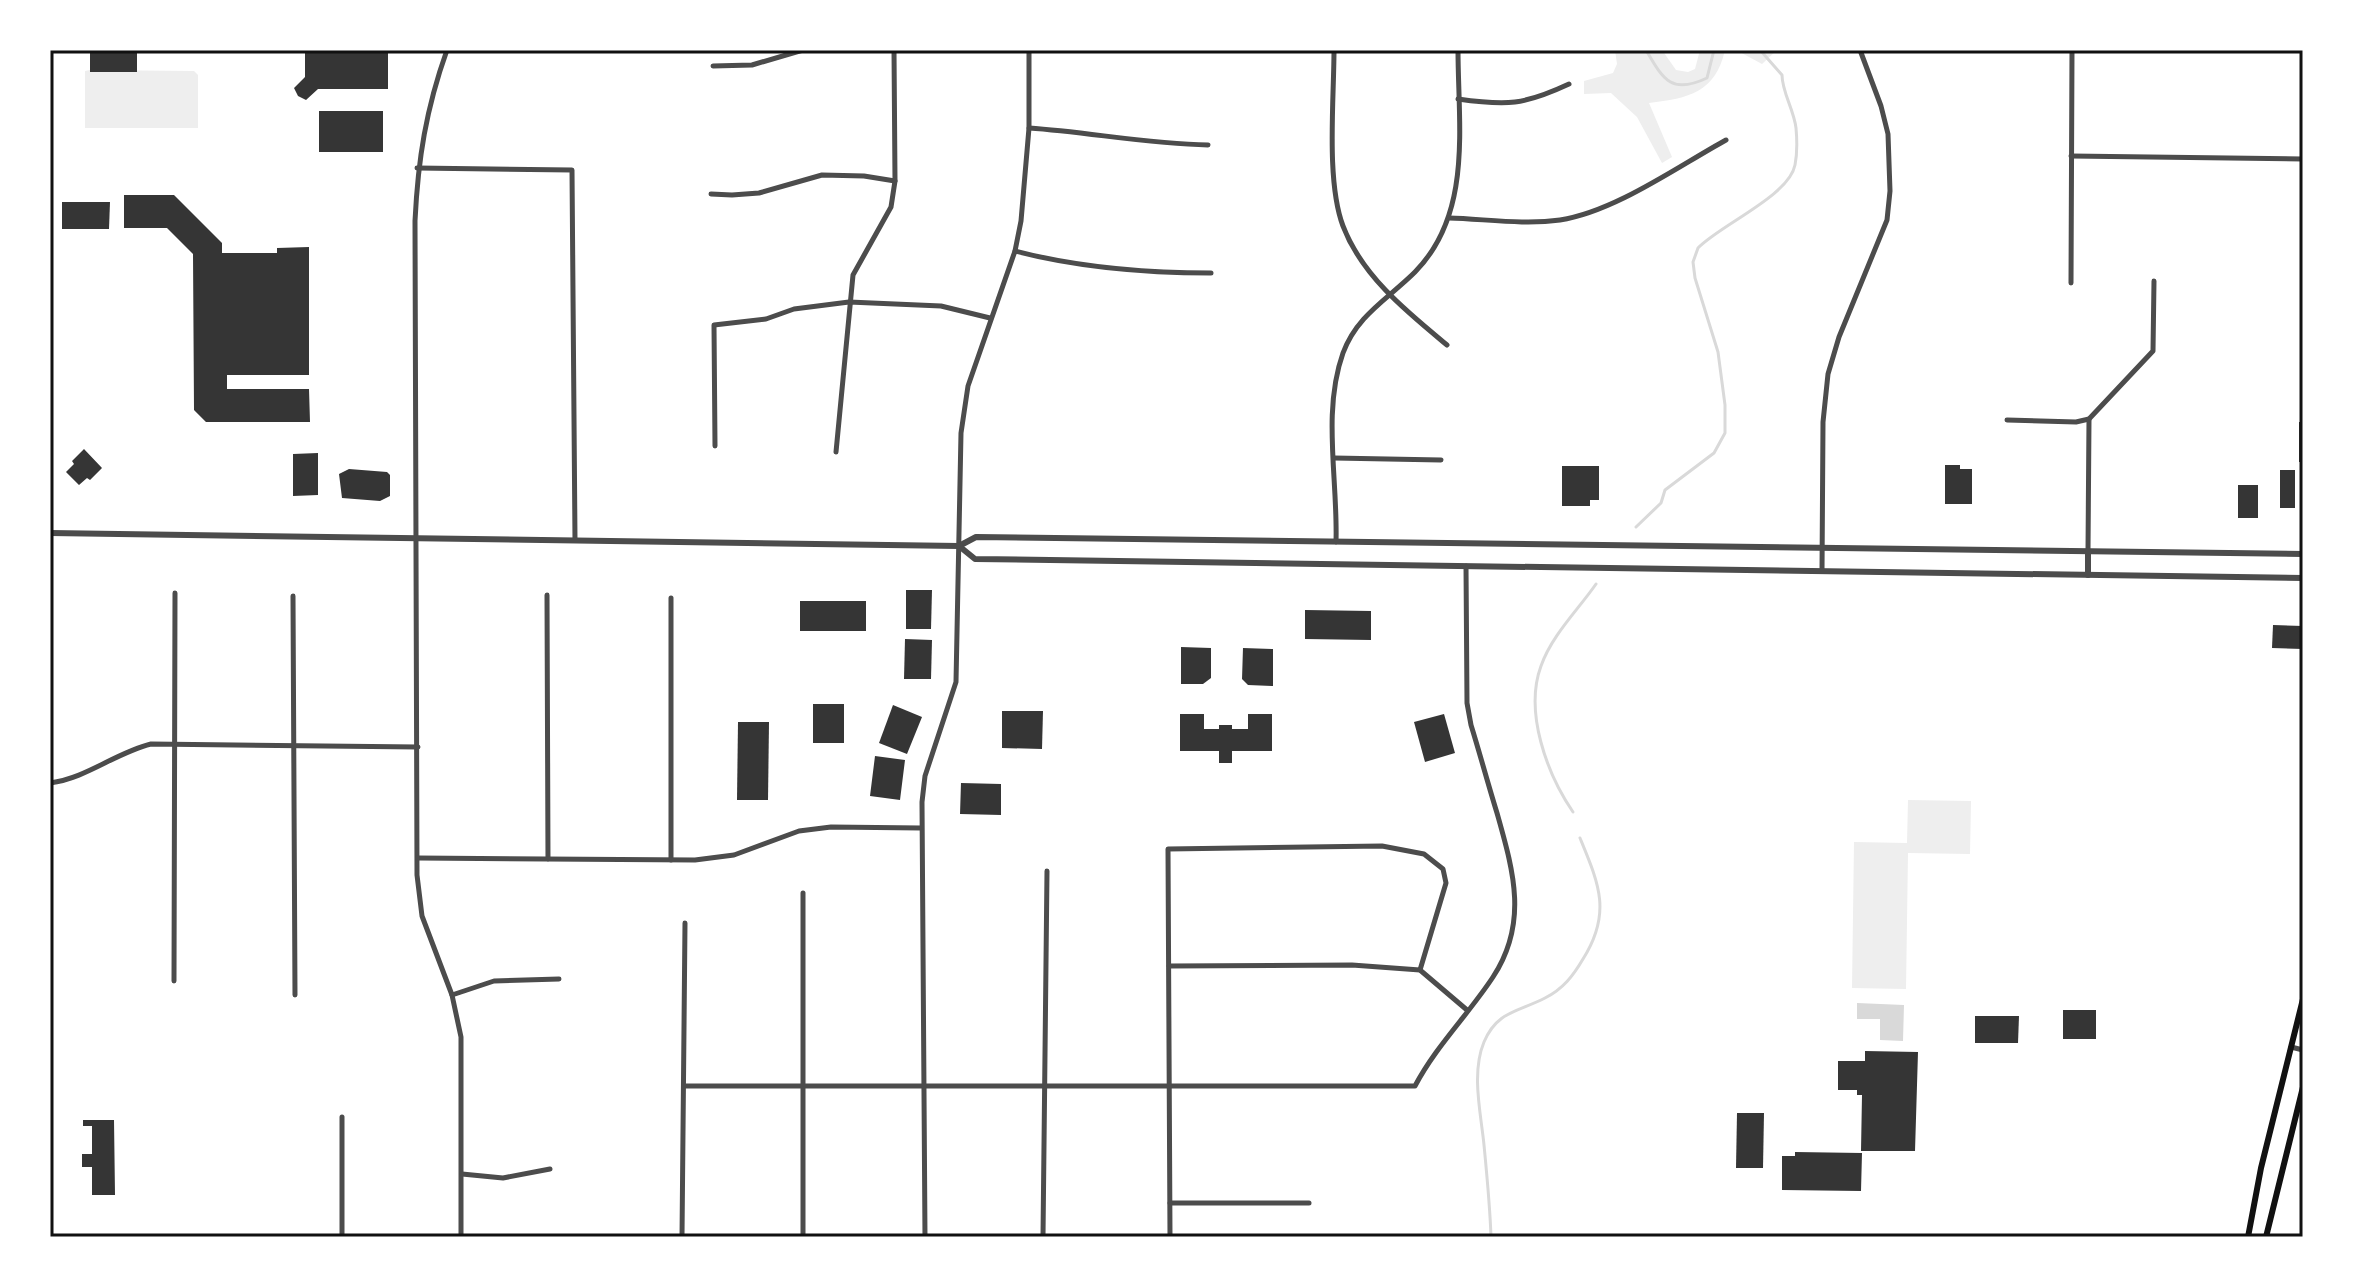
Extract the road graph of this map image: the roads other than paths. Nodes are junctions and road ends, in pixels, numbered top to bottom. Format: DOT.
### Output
graph roads {
  1 [pos="447,50"];
  2 [pos="803,50"];
  3 [pos="894,50"];
  4 [pos="1029,50"];
  5 [pos="1334,50"];
  6 [pos="1458,50"];
  7 [pos="1860,50"];
  8 [pos="2072,50"];
  9 [pos="713,66"];
  10 [pos="1569,84"];
  11 [pos="1458,99"];
  12 [pos="1029,128"];
  13 [pos="1726,140"];
  14 [pos="1208,145"];
  15 [pos="2071,156"];
  16 [pos="2303,159"];
  17 [pos="417,168"];
  18 [pos="895,181"];
  19 [pos="711,194"];
  20 [pos="1449,218"];
  21 [pos="1015,251"];
  22 [pos="1211,273"];
  23 [pos="2154,281"];
  24 [pos="2071,283"];
  25 [pos="1389,294"];
  26 [pos="849,302"];
  27 [pos="990,318"];
  28 [pos="1447,345"];
  29 [pos="2089,419"];
  30 [pos="2007,420"];
  31 [pos="715,446"];
  32 [pos="836,452"];
  33 [pos="1334,458"];
  34 [pos="1441,460"];
  35 [pos="50,533"];
  36 [pos="417,538"];
  37 [pos="575,540"];
  38 [pos="1336,542"];
  39 [pos="959,546"];
  40 [pos="1822,548"];
  41 [pos="2088,551"];
  42 [pos="2303,554"];
  43 [pos="1466,566"];
  44 [pos="1822,571"];
  45 [pos="2088,575"];
  46 [pos="2303,578"];
  47 [pos="175,593"];
  48 [pos="547,595"];
  49 [pos="293,596"];
  50 [pos="671,598"];
  51 [pos="176,745"];
  52 [pos="294,746"];
  53 [pos="418,747"];
  54 [pos="50,783"];
  55 [pos="921,828"];
  56 [pos="418,858"];
  57 [pos="548,859"];
  58 [pos="671,860"];
  59 [pos="1047,871"];
  60 [pos="803,893"];
  61 [pos="685,923"];
  62 [pos="1169,966"];
  63 [pos="1420,970"];
  64 [pos="559,979"];
  65 [pos="174,981"];
  66 [pos="295,995"];
  67 [pos="452,995"];
  68 [pos="2303,999"];
  69 [pos="1467,1010"];
  70 [pos="2291,1047"];
  71 [pos="2303,1050"];
  72 [pos="803,1085"];
  73 [pos="926,1085"];
  74 [pos="685,1086"];
  75 [pos="1043,1086"];
  76 [pos="1170,1086"];
  77 [pos="2303,1087"];
  78 [pos="342,1117"];
  79 [pos="550,1169"];
  80 [pos="462,1174"];
  81 [pos="1170,1203"];
  82 [pos="1309,1203"];
  83 [pos="342,1237"];
  84 [pos="461,1237"];
  85 [pos="682,1237"];
  86 [pos="803,1237"];
  87 [pos="925,1237"];
  88 [pos="1043,1237"];
  89 [pos="1170,1237"];
  90 [pos="2248,1237"];
  91 [pos="2266,1237"];
  1 -- 17 [label="street"];
  2 -- 9 [label="street"];
  3 -- 18 [label="street"];
  4 -- 12 [label="street"];
  5 -- 25 [label="street"];
  6 -- 11 [label="street"];
  7 -- 40 [label="street"];
  8 -- 15 [label="street"];
  10 -- 11 [label="street"];
  11 -- 20 [label="street"];
  12 -- 14 [label="street"];
  12 -- 21 [label="street"];
  13 -- 20 [label="street"];
  15 -- 16 [label="street"];
  15 -- 24 [label="street"];
  17 -- 36 [label="street"];
  17 -- 37 [label="street"];
  18 -- 19 [label="street"];
  18 -- 26 [label="street"];
  20 -- 25 [label="street"];
  21 -- 22 [label="street"];
  21 -- 27 [label="street"];
  23 -- 29 [label="street"];
  25 -- 28 [label="street"];
  25 -- 33 [label="street"];
  26 -- 27 [label="street"];
  26 -- 31 [label="street"];
  26 -- 32 [label="street"];
  27 -- 39 [label="street"];
  29 -- 30 [label="street"];
  29 -- 41 [label="street"];
  33 -- 34 [label="street"];
  33 -- 38 [label="street"];
  35 -- 36 [label="street"];
  36 -- 37 [label="street"];
  36 -- 53 [label="street"];
  37 -- 39 [label="street"];
  38 -- 39 [label="street"];
  38 -- 40 [label="street"];
  39 -- 43 [label="street"];
  39 -- 55 [label="street"];
  40 -- 41 [label="street"];
  40 -- 44 [label="street"];
  41 -- 42 [label="street"];
  41 -- 45 [label="street"];
  43 -- 44 [label="street"];
  43 -- 69 [label="street"];
  44 -- 45 [label="street"];
  45 -- 46 [label="street"];
  47 -- 51 [label="street"];
  48 -- 57 [label="street"];
  49 -- 52 [label="street"];
  50 -- 58 [label="street"];
  51 -- 52 [label="street"];
  51 -- 54 [label="street"];
  51 -- 65 [label="street"];
  52 -- 53 [label="street"];
  52 -- 66 [label="street"];
  53 -- 56 [label="street"];
  55 -- 58 [label="street"];
  55 -- 73 [label="street"];
  56 -- 57 [label="street"];
  56 -- 67 [label="street"];
  57 -- 58 [label="street"];
  59 -- 75 [label="street"];
  60 -- 72 [label="street"];
  61 -- 74 [label="street"];
  62 -- 63 [label="street"];
  62 -- 63 [label="street"];
  62 -- 76 [label="street"];
  63 -- 69 [label="street"];
  64 -- 67 [label="street"];
  67 -- 80 [label="street"];
  68 -- 70 [label="main road"];
  69 -- 76 [label="street"];
  70 -- 71 [label="street"];
  70 -- 90 [label="main road"];
  72 -- 73 [label="street"];
  72 -- 74 [label="street"];
  72 -- 86 [label="street"];
  73 -- 75 [label="street"];
  73 -- 87 [label="street"];
  74 -- 85 [label="street"];
  75 -- 76 [label="street"];
  75 -- 88 [label="street"];
  76 -- 81 [label="street"];
  77 -- 91 [label="main road"];
  78 -- 83 [label="street"];
  79 -- 80 [label="street"];
  80 -- 84 [label="street"];
  81 -- 82 [label="street"];
  81 -- 89 [label="street"];
}
